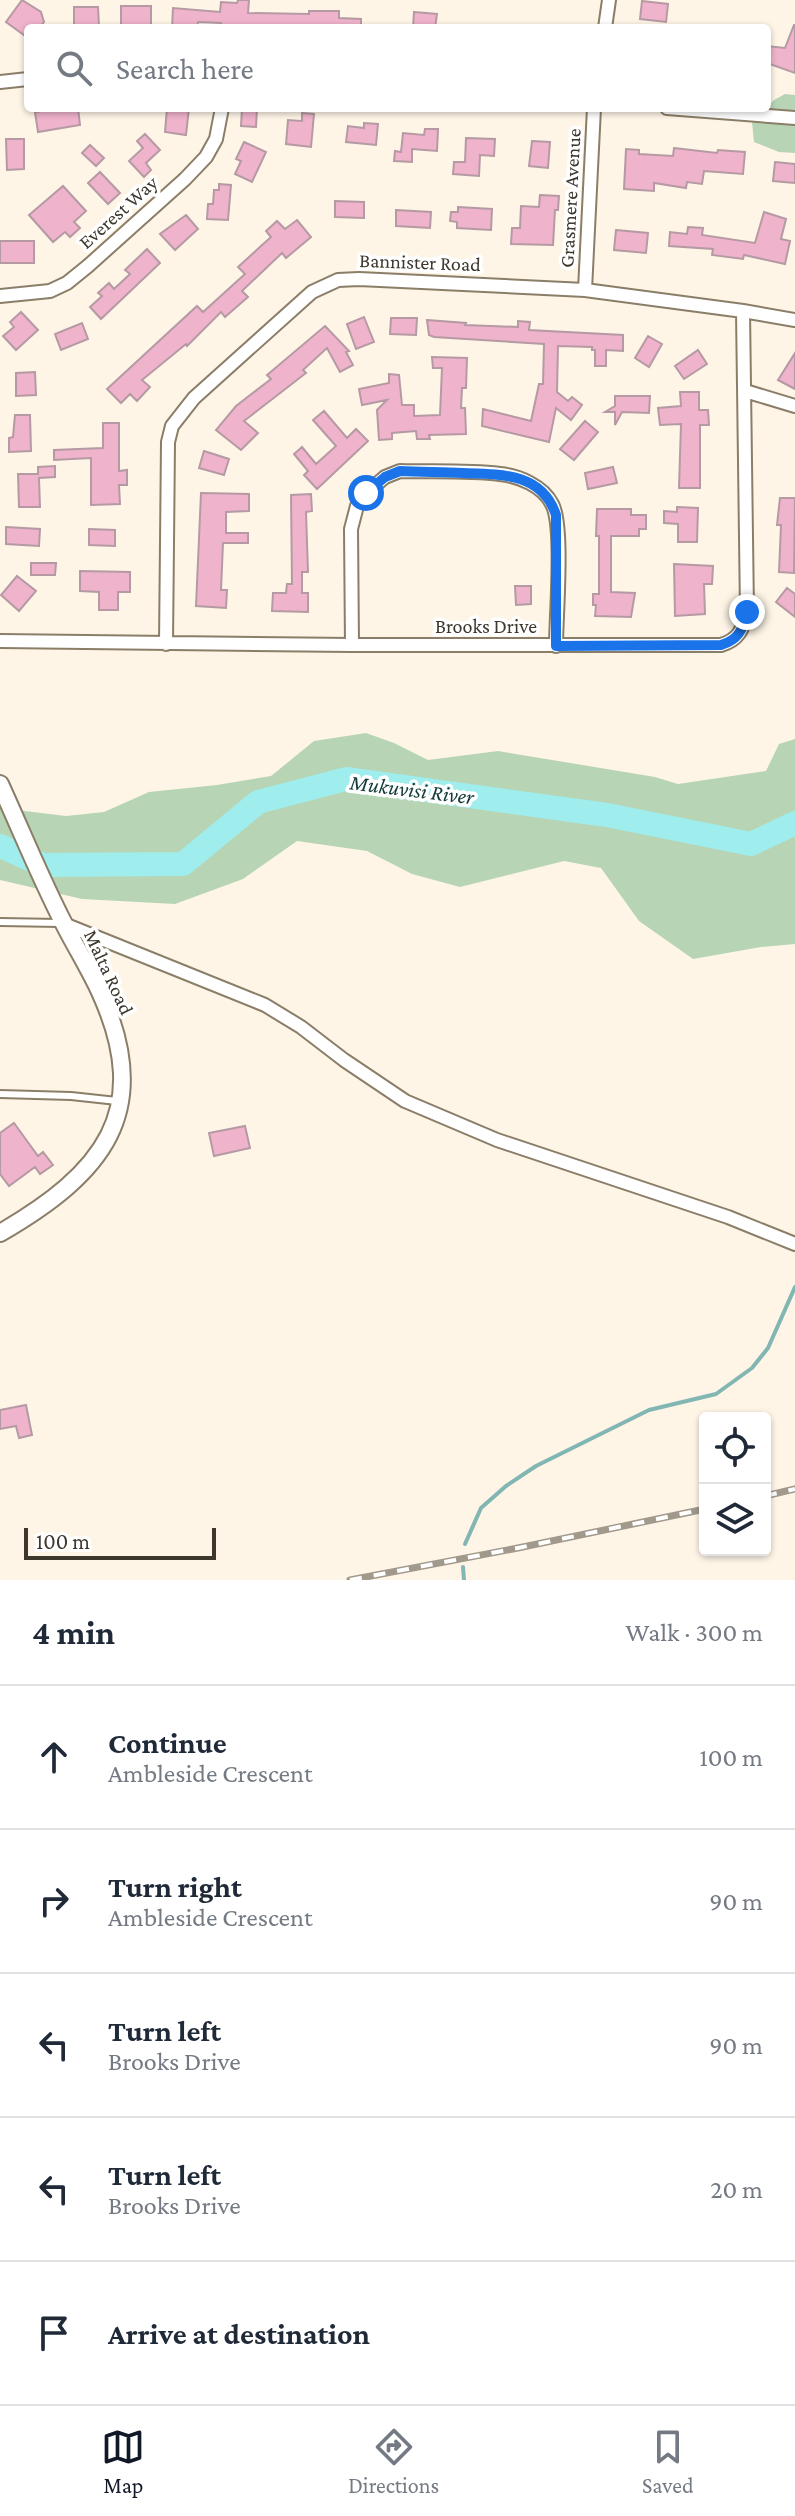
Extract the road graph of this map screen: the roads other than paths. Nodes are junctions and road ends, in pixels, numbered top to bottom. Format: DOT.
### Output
graph roads {
  1 [pos="609,0"];
  2 [pos="606,24"];
  3 [pos="24,79"];
  4 [pos="0,82"];
  5 [pos="221,112"];
  6 [pos="594,112"];
  7 [pos="718,112"];
  8 [pos="795,118"];
  9 [pos="585,290"];
  10 [pos="0,296"];
  11 [pos="743,311"];
  12 [pos="795,320"];
  13 [pos="745,391"];
  14 [pos="795,406"];
  15 [pos="0,641"];
  16 [pos="166,644"];
  17 [pos="352,645"];
  18 [pos="556,646"];
  19 [pos="0,784"];
  20 [pos="0,922"];
  21 [pos="64,924"];
  22 [pos="0,1094"];
  23 [pos="120,1101"];
  24 [pos="0,1233"];
  25 [pos="795,1244"];
  1 -- 2 [label="street"];
  3 -- 4 [label="street"];
  5 -- 10 [label="street, Everest Way"];
  6 -- 9 [label="street, Grasmere Avenue"];
  7 -- 8 [label="street"];
  9 -- 11 [label="street, Bannister Road"];
  9 -- 16 [label="street, Bannister Road"];
  11 -- 12 [label="street, Bannister Road"];
  11 -- 13 [label="street, Brooks Drive"];
  13 -- 14 [label="street"];
  13 -- 18 [label="street, Brooks Drive"];
  15 -- 16 [label="street, Brooks Drive"];
  16 -- 17 [label="street, Brooks Drive"];
  17 -- 18 [label="street, Brooks Drive"];
  17 -- 18 [label="street"];
  19 -- 21 [label="street, Malta Road"];
  20 -- 21 [label="lane"];
  21 -- 23 [label="street, Malta Road"];
  21 -- 25 [label="street"];
  22 -- 23 [label="lane"];
  23 -- 24 [label="street, Malta Road"];
}
